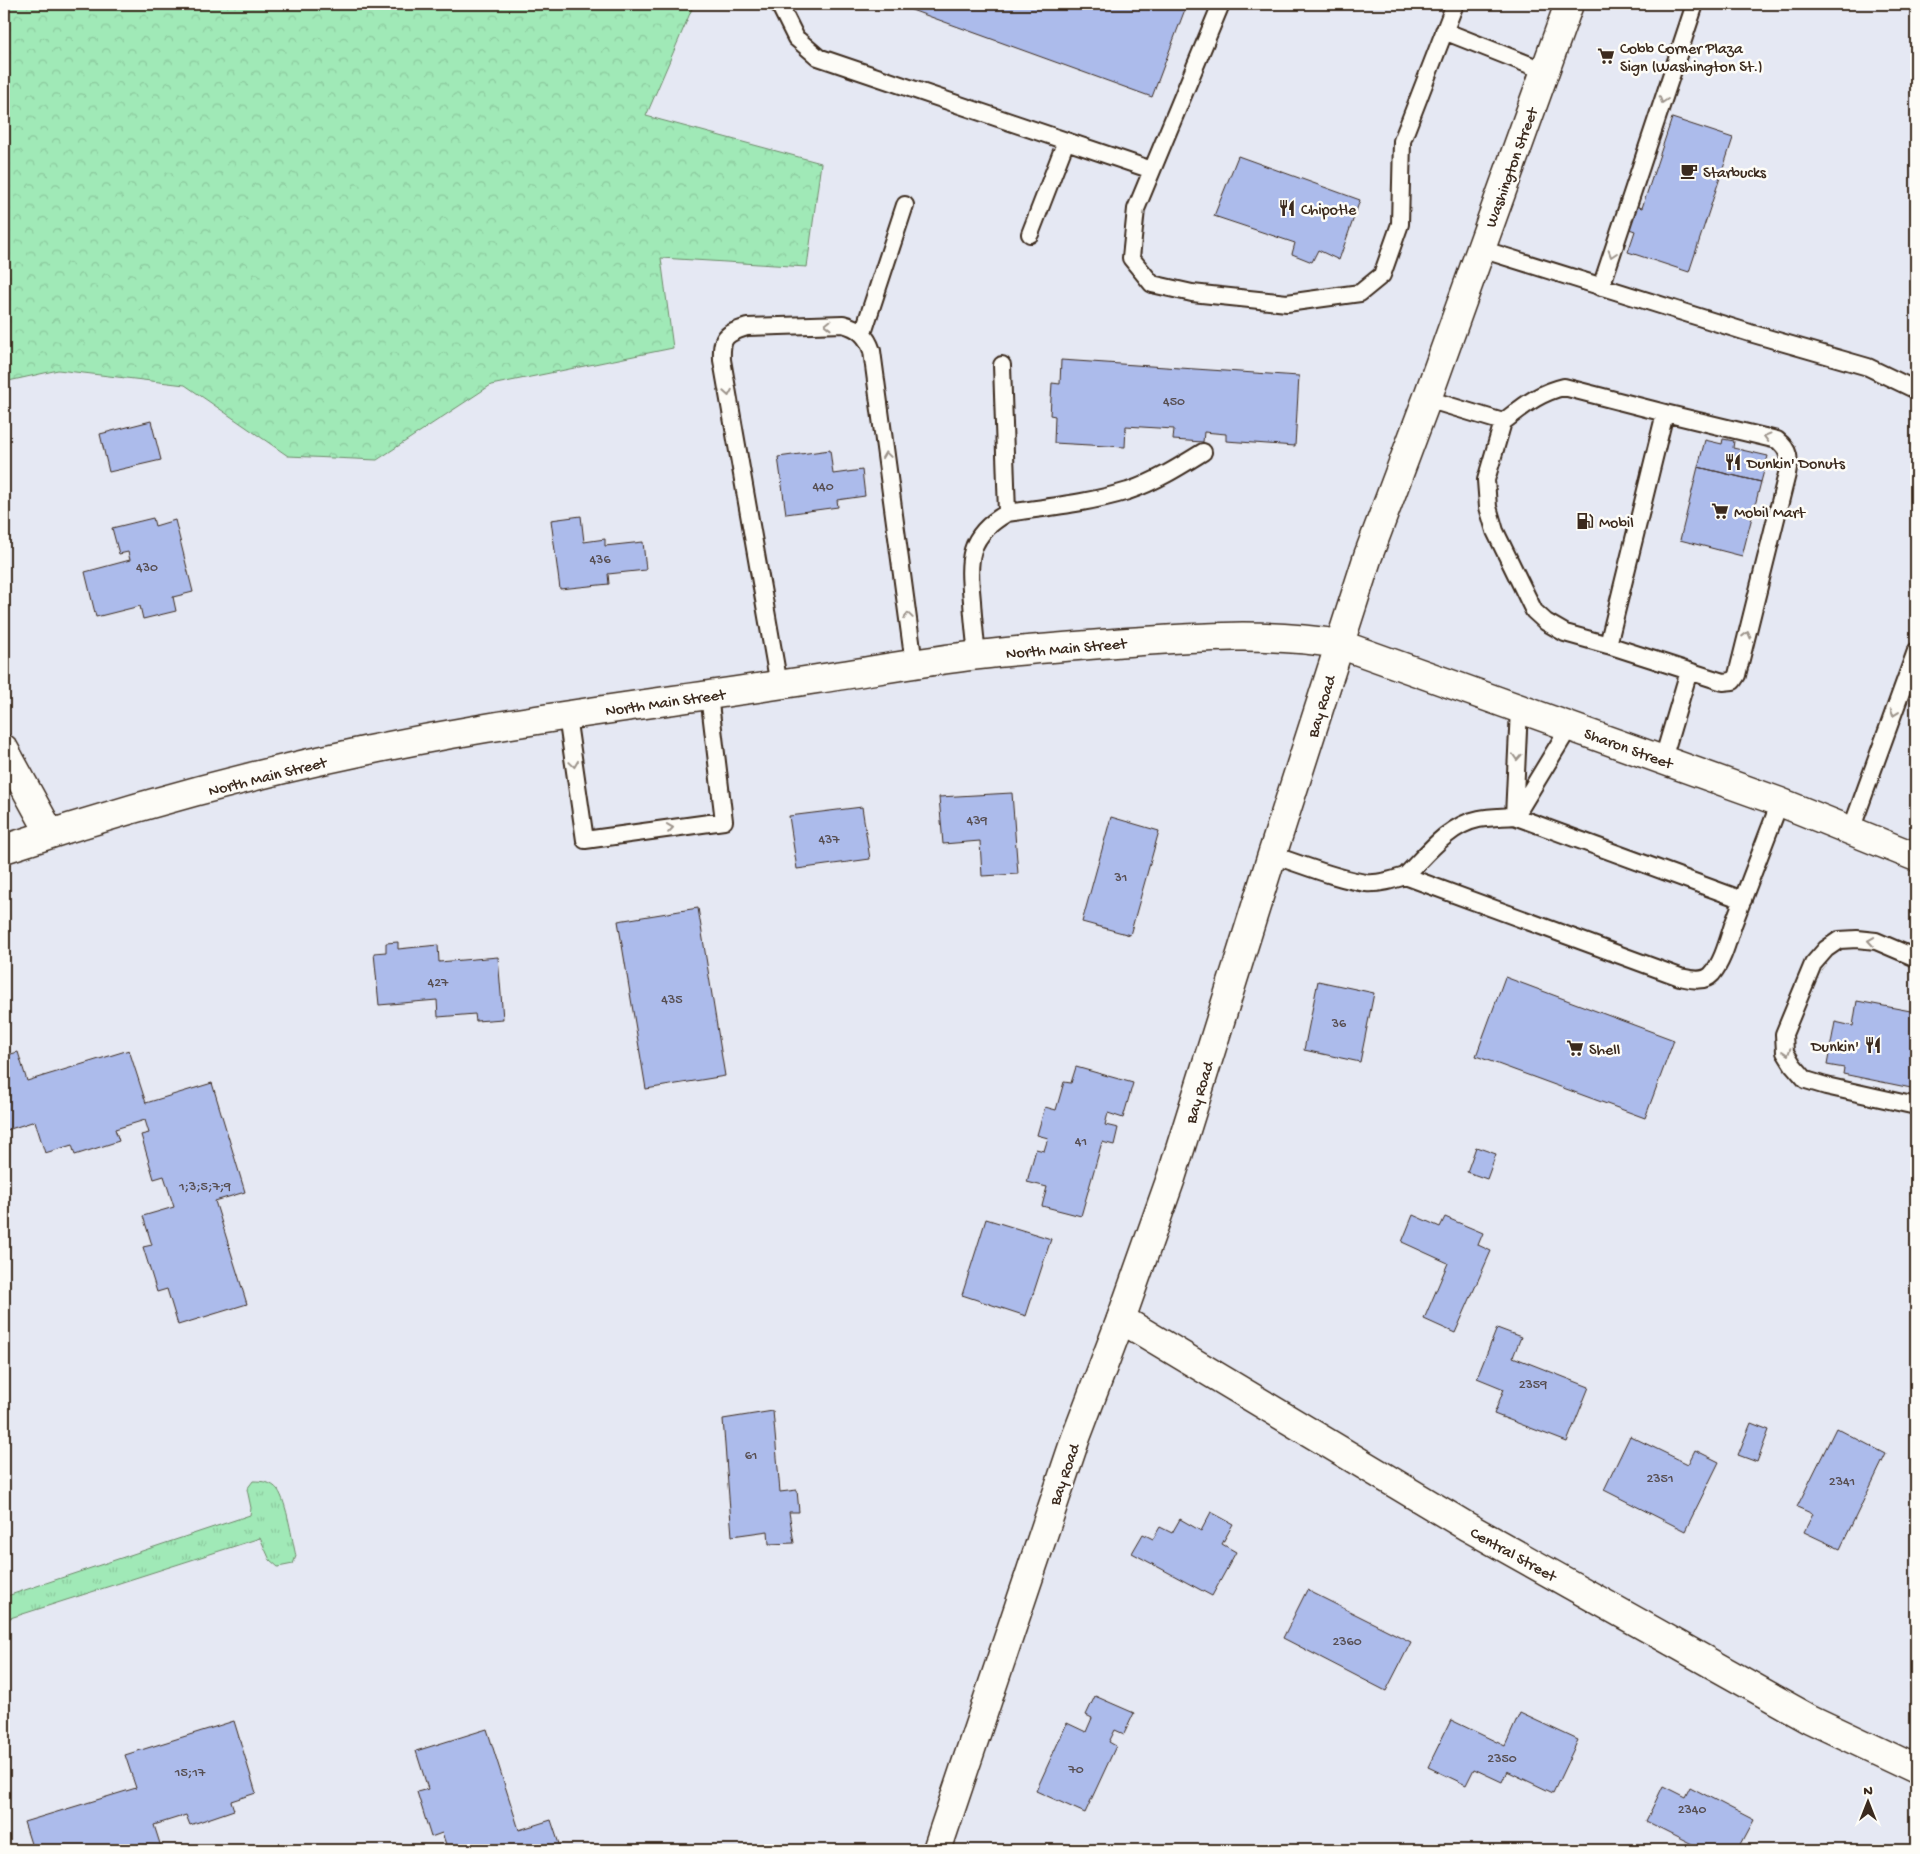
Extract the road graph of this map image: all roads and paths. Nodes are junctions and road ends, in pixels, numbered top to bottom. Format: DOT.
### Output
graph roads {
  1 [pos="779,4"];
  2 [pos="1221,4"];
  3 [pos="1455,4"];
  4 [pos="1569,4"];
  5 [pos="1695,4"];
  6 [pos="1444,31"];
  7 [pos="1545,71"];
  8 [pos="1066,141"];
  9 [pos="1152,170"];
  10 [pos="905,205"];
  11 [pos="1030,234"];
  12 [pos="1481,249"];
  13 [pos="1601,287"];
  14 [pos="1452,331"];
  15 [pos="863,333"];
  16 [pos="1002,365"];
  17 [pos="1916,390"];
  18 [pos="1427,399"];
  19 [pos="1665,413"];
  20 [pos="1503,422"];
  21 [pos="1203,452"];
  22 [pos="1007,513"];
  23 [pos="1339,644"];
  24 [pos="1608,645"];
  25 [pos="1916,651"];
  26 [pos="977,655"];
  27 [pos="914,664"];
  28 [pos="1689,671"];
  29 [pos="779,685"];
  30 [pos="709,694"];
  31 [pos="1519,709"];
  32 [pos="567,716"];
  33 [pos="1570,726"];
  34 [pos="4,749"];
  35 [pos="1663,759"];
  36 [pos="1780,802"];
  37 [pos="1514,816"];
  38 [pos="1851,830"];
  39 [pos="50,833"];
  40 [pos="4,848"];
  41 [pos="1272,855"];
  42 [pos="1916,857"];
  43 [pos="1405,876"];
  44 [pos="1743,900"];
  45 [pos="1916,958"];
  46 [pos="1916,1106"];
  47 [pos="1121,1319"];
  48 [pos="1916,1769"];
  49 [pos="937,1850"];
  1 -- 8 [label="lane"];
  2 -- 9 [label="lane"];
  3 -- 6 [label="lane"];
  4 -- 7 [label="main road, Washington Street"];
  5 -- 13 [label="lane, one-way"];
  6 -- 7 [label="lane"];
  6 -- 9 [label="lane"];
  7 -- 12 [label="main road, Washington Street"];
  8 -- 9 [label="lane"];
  8 -- 11 [label="lane"];
  10 -- 15 [label="lane"];
  12 -- 13 [label="lane"];
  12 -- 14 [label="main road, Washington Street"];
  13 -- 17 [label="lane"];
  14 -- 18 [label="main road, Bay Road"];
  27 -- 15 [label="lane, one-way"];
  15 -- 29 [label="lane, one-way"];
  16 -- 22 [label="lane"];
  18 -- 20 [label="lane"];
  18 -- 23 [label="main road, Bay Road"];
  19 -- 20 [label="lane"];
  19 -- 24 [label="lane"];
  28 -- 19 [label="lane, one-way"];
  20 -- 24 [label="lane"];
  21 -- 22 [label="lane"];
  22 -- 26 [label="lane"];
  23 -- 26 [label="main road, North Main Street"];
  23 -- 31 [label="main road, Sharon Street"];
  23 -- 41 [label="main road, Bay Road"];
  24 -- 28 [label="lane"];
  25 -- 38 [label="lane, one-way"];
  26 -- 27 [label="main road, North Main Street"];
  27 -- 29 [label="main road, North Main Street"];
  28 -- 35 [label="lane"];
  29 -- 30 [label="main road, North Main Street"];
  30 -- 32 [label="main road, North Main Street"];
  32 -- 30 [label="lane, one-way"];
  31 -- 33 [label="main road, Sharon Street"];
  31 -- 37 [label="lane, one-way"];
  32 -- 39 [label="main road, North Main Street"];
  33 -- 35 [label="main road, Sharon Street"];
  33 -- 37 [label="lane"];
  34 -- 39 [label="main road"];
  35 -- 36 [label="main road, Sharon Street"];
  36 -- 38 [label="main road, Sharon Street"];
  36 -- 44 [label="lane"];
  37 -- 43 [label="lane"];
  37 -- 44 [label="lane"];
  38 -- 42 [label="main road, Sharon Street"];
  39 -- 40 [label="main road, North Main Street"];
  41 -- 43 [label="lane"];
  41 -- 47 [label="main road, Bay Road"];
  43 -- 44 [label="lane"];
  45 -- 46 [label="lane, one-way"];
  47 -- 48 [label="main road, Central Street"];
  47 -- 49 [label="main road, Bay Road"];
}
